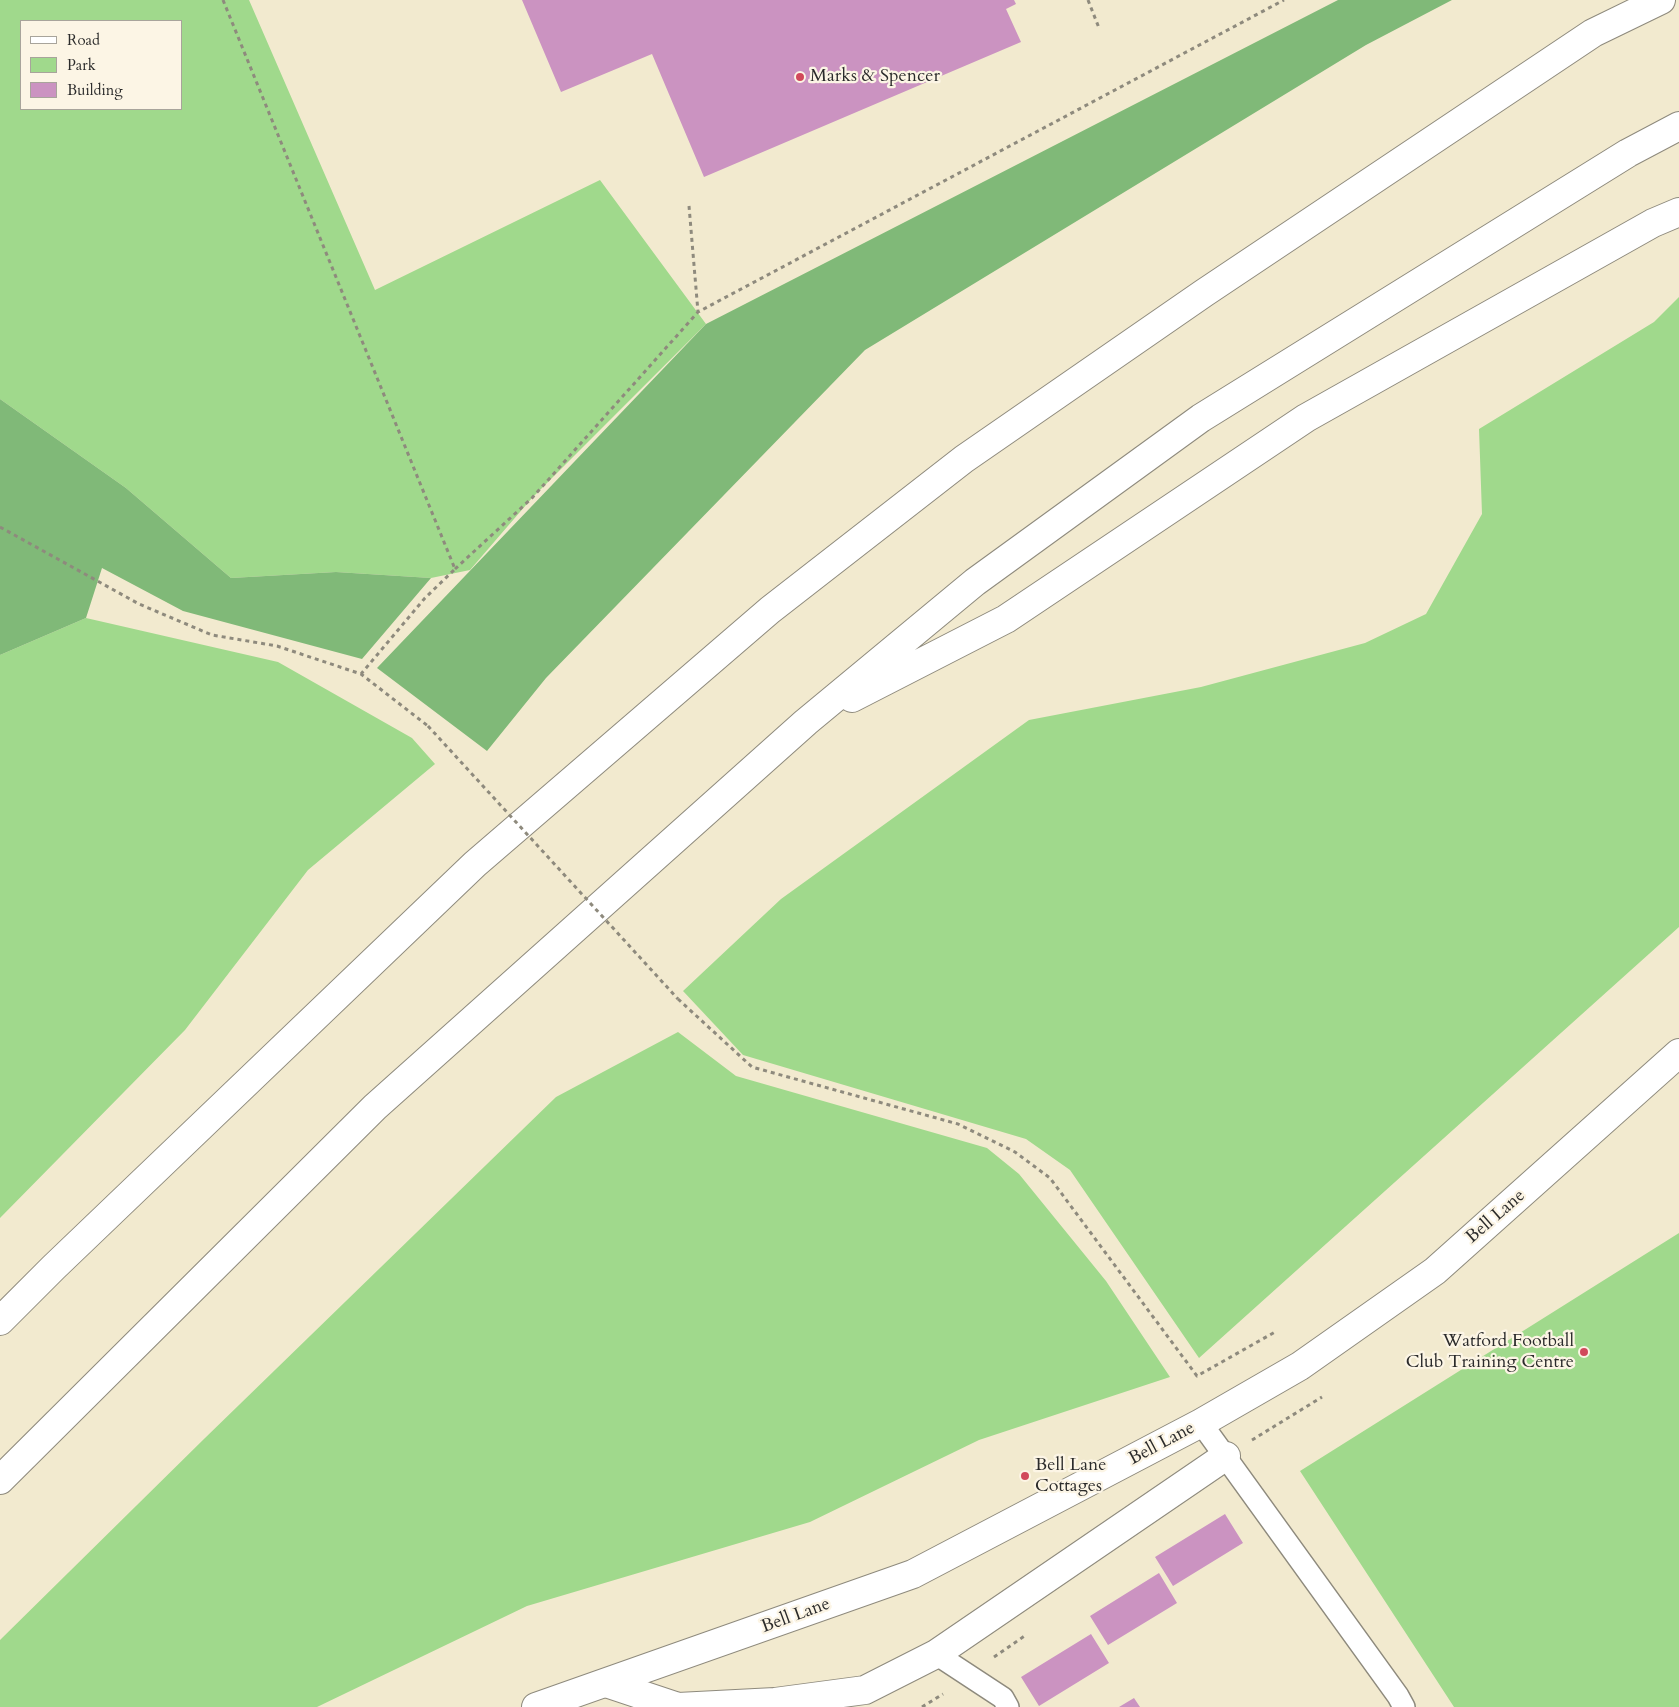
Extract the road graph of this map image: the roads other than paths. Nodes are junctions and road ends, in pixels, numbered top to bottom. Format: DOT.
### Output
graph roads {
  1 [pos="1661,0"];
  2 [pos="1679,126"];
  3 [pos="1679,212"];
  4 [pos="806,722"];
  5 [pos="1679,1053"];
  6 [pos="0,1321"];
  7 [pos="1201,1423"];
  8 [pos="1226,1456"];
  9 [pos="0,1480"];
  10 [pos="936,1654"];
  11 [pos="606,1682"];
  12 [pos="536,1707"];
  13 [pos="1008,1707"];
  14 [pos="1404,1707"];
  1 -- 6 [label="main road"];
  2 -- 4 [label="main road"];
  3 -- 4 [label="main road"];
  4 -- 9 [label="main road"];
  5 -- 7 [label="main road, Bell Lane"];
  7 -- 8 [label="lane"];
  7 -- 11 [label="main road, Bell Lane"];
  8 -- 10 [label="main road"];
  8 -- 14 [label="lane"];
  10 -- 11 [label="main road"];
  10 -- 13 [label="lane"];
  11 -- 12 [label="main road, Bell Lane"];
}
